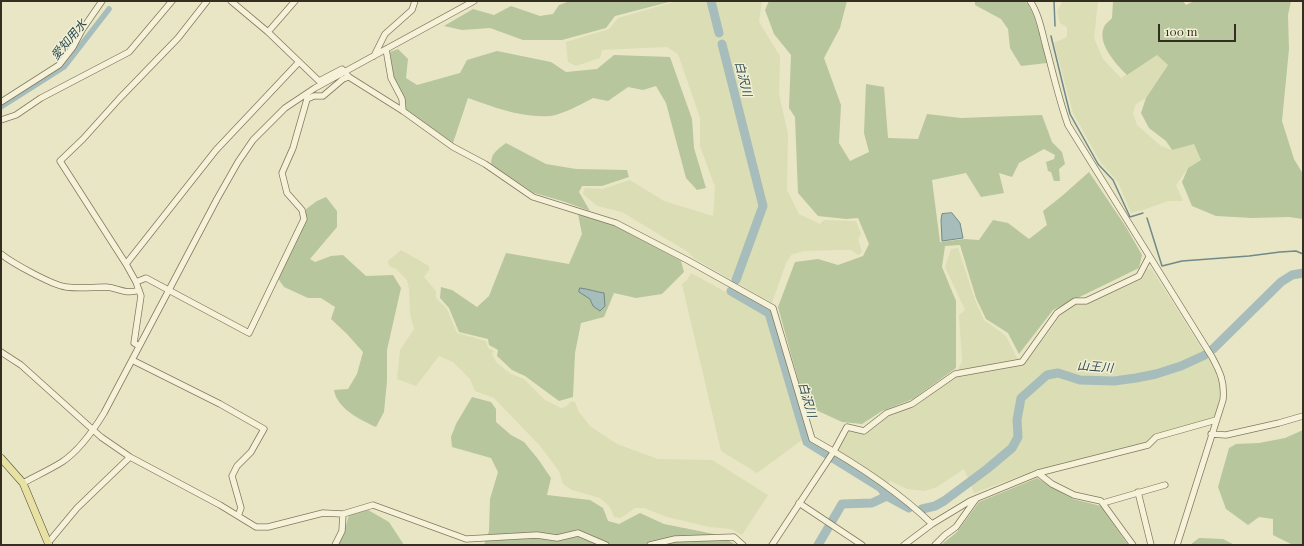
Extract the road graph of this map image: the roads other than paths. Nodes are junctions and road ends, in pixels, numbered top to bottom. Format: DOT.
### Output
graph roads {
  1 [pos="102,1"];
  2 [pos="163,1"];
  3 [pos="207,1"];
  4 [pos="230,1"];
  5 [pos="295,1"];
  6 [pos="415,1"];
  7 [pos="474,1"];
  8 [pos="1030,1"];
  9 [pos="170,3"];
  10 [pos="268,32"];
  11 [pos="386,49"];
  12 [pos="374,56"];
  13 [pos="299,62"];
  14 [pos="344,72"];
  15 [pos="349,77"];
  16 [pos="1,102"];
  17 [pos="403,112"];
  18 [pos="1,120"];
  19 [pos="1,254"];
  20 [pos="1150,257"];
  21 [pos="126,264"];
  22 [pos="136,282"];
  23 [pos="139,290"];
  24 [pos="169,290"];
  25 [pos="139,346"];
  26 [pos="1,352"];
  27 [pos="132,360"];
  28 [pos="1303,416"];
  29 [pos="1216,420"];
  30 [pos="93,430"];
  31 [pos="1211,434"];
  32 [pos="834,451"];
  33 [pos="130,457"];
  34 [pos="1,458"];
  35 [pos="1038,473"];
  36 [pos="23,483"];
  37 [pos="1165,485"];
  38 [pos="1138,492"];
  39 [pos="976,499"];
  40 [pos="799,503"];
  41 [pos="1103,503"];
  42 [pos="344,514"];
  43 [pos="238,516"];
  44 [pos="932,524"];
  45 [pos="48,544"];
  46 [pos="335,545"];
  47 [pos="606,545"];
  48 [pos="650,545"];
  49 [pos="743,545"];
  50 [pos="772,545"];
  51 [pos="862,545"];
  52 [pos="904,545"];
  53 [pos="935,545"];
  54 [pos="1133,545"];
  55 [pos="1152,545"];
  56 [pos="1177,545"];
  1 -- 16 [label="street"];
  2 -- 9 [label="street"];
  3 -- 21 [label="street"];
  4 -- 10 [label="street"];
  5 -- 10 [label="street"];
  6 -- 12 [label="street"];
  7 -- 11 [label="street"];
  8 -- 20 [label="street"];
  9 -- 18 [label="street"];
  10 -- 13 [label="street"];
  11 -- 12 [label="street"];
  11 -- 17 [label="street"];
  12 -- 14 [label="street"];
  13 -- 14 [label="street"];
  13 -- 21 [label="street"];
  14 -- 15 [label="street"];
  14 -- 24 [label="street"];
  15 -- 17 [label="street"];
  15 -- 24 [label="street"];
  17 -- 32 [label="street"];
  19 -- 23 [label="street"];
  20 -- 29 [label="street"];
  20 -- 32 [label="street"];
  21 -- 22 [label="street"];
  22 -- 23 [label="street"];
  22 -- 24 [label="street"];
  23 -- 25 [label="street"];
  24 -- 25 [label="street"];
  25 -- 27 [label="street"];
  26 -- 30 [label="street"];
  27 -- 30 [label="street"];
  27 -- 43 [label="street"];
  28 -- 31 [label="street"];
  29 -- 31 [label="street"];
  29 -- 35 [label="street"];
  30 -- 33 [label="street"];
  30 -- 36 [label="street"];
  31 -- 56 [label="street"];
  32 -- 40 [label="street"];
  32 -- 44 [label="street"];
  33 -- 43 [label="street"];
  33 -- 45 [label="street"];
  34 -- 36 [label="main road"];
  35 -- 39 [label="street"];
  35 -- 41 [label="street"];
  36 -- 45 [label="main road"];
  37 -- 38 [label="street"];
  38 -- 41 [label="street"];
  38 -- 55 [label="street"];
  39 -- 44 [label="street"];
  39 -- 53 [label="street"];
  40 -- 50 [label="street"];
  40 -- 51 [label="street"];
  41 -- 54 [label="street"];
  42 -- 43 [label="street"];
  42 -- 46 [label="street"];
  42 -- 47 [label="street"];
  44 -- 52 [label="street"];
  48 -- 49 [label="street"];
}
